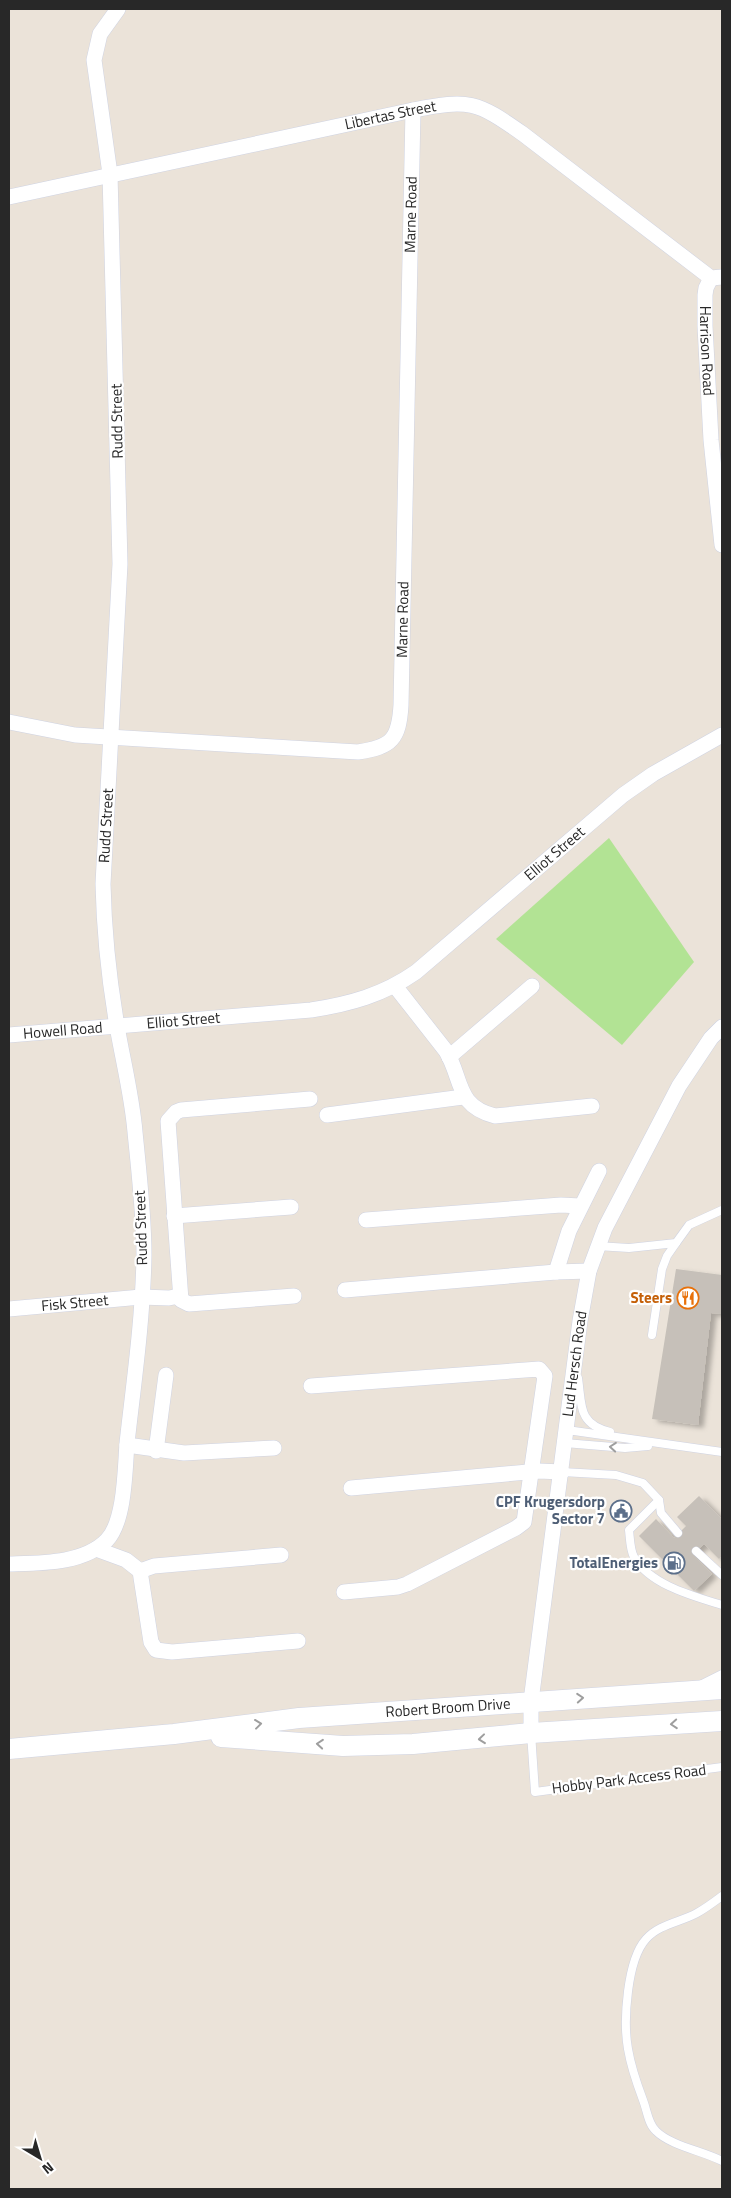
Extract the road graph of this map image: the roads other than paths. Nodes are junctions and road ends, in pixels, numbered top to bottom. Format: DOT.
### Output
graph roads {
  1 [pos="118,9"];
  2 [pos="413,110"];
  3 [pos="110,174"];
  4 [pos="9,197"];
  5 [pos="717,277"];
  6 [pos="722,545"];
  7 [pos="9,722"];
  8 [pos="722,734"];
  9 [pos="111,737"];
  10 [pos="395,986"];
  11 [pos="532,986"];
  12 [pos="117,1026"];
  13 [pos="722,1028"];
  14 [pos="9,1035"];
  15 [pos="449,1057"];
  16 [pos="464,1096"];
  17 [pos="310,1099"];
  18 [pos="592,1106"];
  19 [pos="327,1115"];
  20 [pos="600,1171"];
  21 [pos="580,1206"];
  22 [pos="291,1207"];
  23 [pos="722,1210"];
  24 [pos="174,1216"];
  25 [pos="366,1220"];
  26 [pos="676,1243"];
  27 [pos="597,1246"];
  28 [pos="589,1271"];
  29 [pos="556,1272"];
  30 [pos="344,1290"];
  31 [pos="179,1296"];
  32 [pos="294,1296"];
  33 [pos="141,1297"];
  34 [pos="9,1309"];
  35 [pos="652,1335"];
  36 [pos="575,1360"];
  37 [pos="166,1375"];
  38 [pos="311,1386"];
  39 [pos="566,1437"];
  40 [pos="127,1445"];
  41 [pos="660,1445"];
  42 [pos="274,1448"];
  43 [pos="156,1451"];
  44 [pos="722,1452"];
  45 [pos="532,1472"];
  46 [pos="562,1472"];
  47 [pos="351,1488"];
  48 [pos="659,1500"];
  49 [pos="678,1534"];
  50 [pos="96,1550"];
  51 [pos="696,1551"];
  52 [pos="281,1555"];
  53 [pos="9,1564"];
  54 [pos="140,1571"];
  55 [pos="722,1575"];
  56 [pos="344,1592"];
  57 [pos="722,1605"];
  58 [pos="298,1641"];
  59 [pos="722,1674"];
  60 [pos="722,1689"];
  61 [pos="690,1691"];
  62 [pos="531,1701"];
  63 [pos="722,1721"];
  64 [pos="531,1733"];
  65 [pos="174,1734"];
  66 [pos="9,1749"];
  67 [pos="722,1767"];
  68 [pos="722,1896"];
  69 [pos="722,2161"];
  1 -- 3 [label="street, Rudd Street"];
  2 -- 3 [label="street, Libertas Street"];
  2 -- 5 [label="street, Libertas Street"];
  2 -- 9 [label="street, Marne Road"];
  3 -- 4 [label="street, Libertas Street"];
  3 -- 9 [label="street, Rudd Street"];
  5 -- 6 [label="street, Harrison Road"];
  7 -- 9 [label="street, Marne Road"];
  8 -- 10 [label="street, Elliot Street"];
  9 -- 12 [label="street, Rudd Street"];
  10 -- 12 [label="street, Elliot Street"];
  10 -- 15 [label="street"];
  11 -- 15 [label="street"];
  12 -- 14 [label="street, Howell Road"];
  12 -- 33 [label="street, Rudd Street"];
  13 -- 27 [label="street, Lud Hersch Road"];
  15 -- 16 [label="street"];
  16 -- 18 [label="street"];
  16 -- 19 [label="street"];
  17 -- 24 [label="street"];
  20 -- 21 [label="street"];
  21 -- 25 [label="street"];
  21 -- 29 [label="street"];
  22 -- 24 [label="street"];
  23 -- 26 [label="lane"];
  24 -- 31 [label="street"];
  26 -- 27 [label="lane"];
  26 -- 35 [label="lane"];
  27 -- 28 [label="street, Lud Hersch Road"];
  28 -- 29 [label="street"];
  28 -- 36 [label="street, Lud Hersch Road"];
  29 -- 30 [label="street"];
  31 -- 32 [label="street"];
  31 -- 33 [label="street, Fisk Street"];
  33 -- 34 [label="street, Fisk Street"];
  33 -- 40 [label="street, Rudd Street"];
  36 -- 39 [label="street, Lud Hersch Road"];
  36 -- 41 [label="lane"];
  37 -- 43 [label="street"];
  38 -- 45 [label="street"];
  39 -- 41 [label="lane"];
  41 -- 39 [label="lane, one-way"];
  39 -- 46 [label="street, Lud Hersch Road"];
  40 -- 43 [label="street"];
  40 -- 50 [label="street, Rudd Street"];
  41 -- 44 [label="lane"];
  42 -- 43 [label="street"];
  45 -- 46 [label="street"];
  45 -- 47 [label="street"];
  45 -- 56 [label="street"];
  46 -- 48 [label="lane"];
  46 -- 62 [label="street, Lud Hersch Road"];
  48 -- 49 [label="lane"];
  48 -- 57 [label="lane"];
  50 -- 53 [label="street"];
  50 -- 54 [label="street"];
  51 -- 55 [label="lane"];
  52 -- 54 [label="street"];
  54 -- 58 [label="street"];
  59 -- 61 [label="lane"];
  60 -- 61 [label="street, Robert Broom Drive"];
  62 -- 61 [label="street, Robert Broom Drive, one-way"];
  62 -- 64 [label="street, Lud Hersch Road"];
  65 -- 62 [label="street, Robert Broom Drive, one-way"];
  63 -- 64 [label="street, Robert Broom Drive, one-way"];
  64 -- 65 [label="street, Robert Broom Drive, one-way"];
  64 -- 67 [label="lane, Hobby Park Access Road"];
  65 -- 66 [label="street, Robert Broom Drive"];
  68 -- 69 [label="lane"];
}
